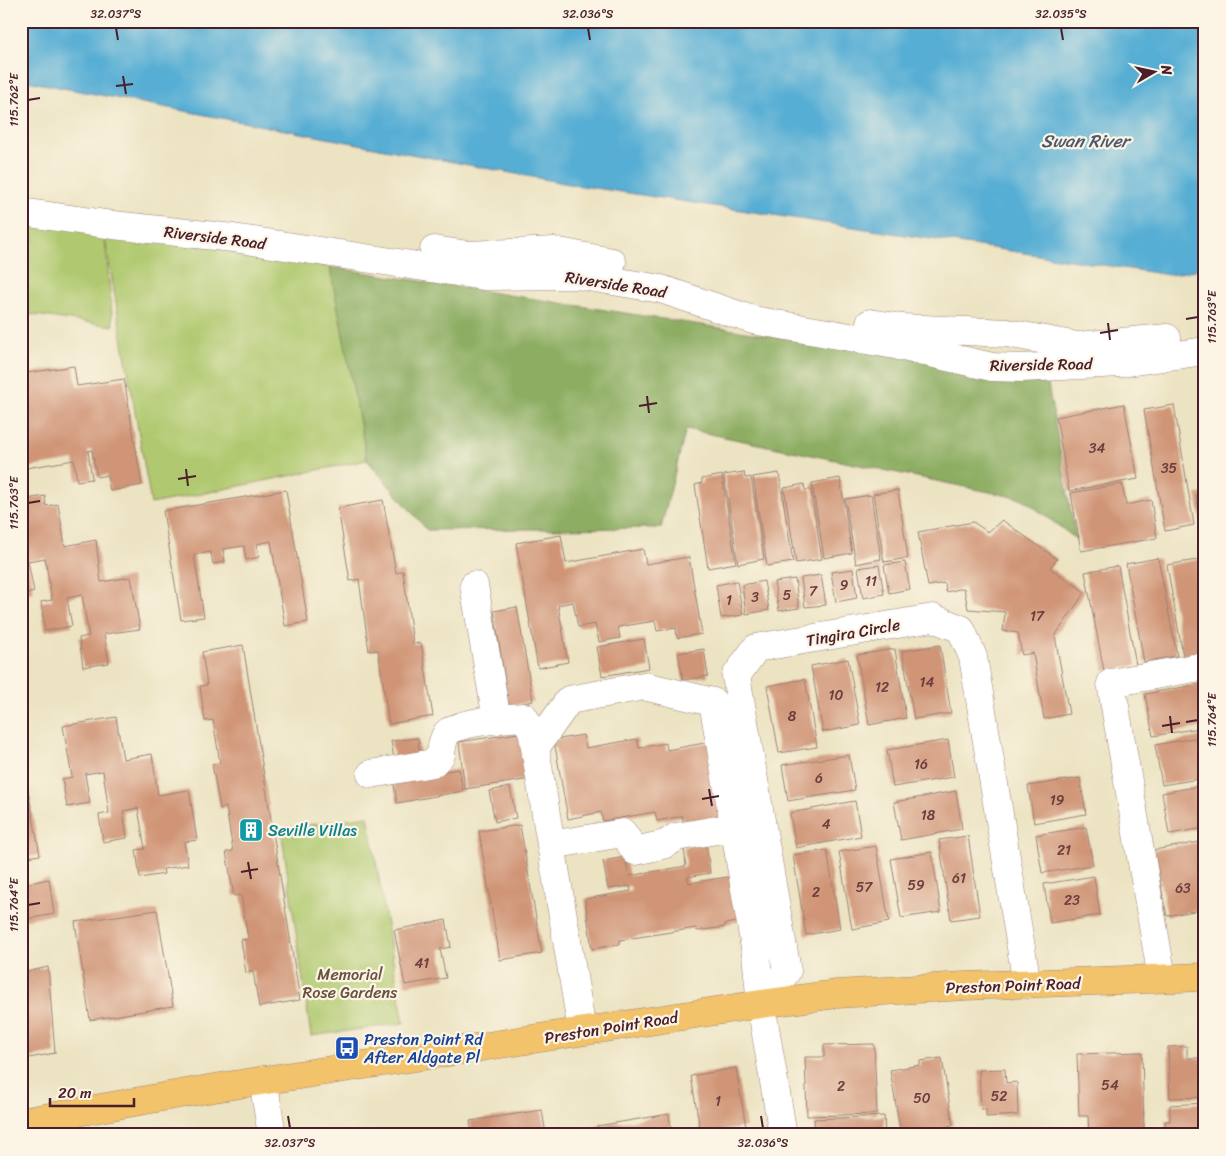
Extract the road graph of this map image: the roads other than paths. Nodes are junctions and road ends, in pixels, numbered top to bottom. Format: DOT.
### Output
graph roads {
  1 [pos="21,198"];
  2 [pos="21,212"];
  3 [pos="1205,334"];
  4 [pos="1205,351"];
  5 [pos="474,586"];
  6 [pos="1205,666"];
  7 [pos="497,720"];
  8 [pos="535,748"];
  9 [pos="371,774"];
  10 [pos="734,827"];
  11 [pos="551,845"];
  12 [pos="1205,977"];
  13 [pos="1162,978"];
  14 [pos="1027,984"];
  15 [pos="761,1004"];
  16 [pos="582,1031"];
  17 [pos="263,1080"];
  18 [pos="21,1122"];
  19 [pos="272,1135"];
  20 [pos="783,1135"];
  1 -- 3 [label="street, Riverside Road"];
  2 -- 4 [label="street, Riverside Road"];
  5 -- 7 [label="street"];
  6 -- 13 [label="street"];
  7 -- 8 [label="street"];
  7 -- 9 [label="street"];
  8 -- 10 [label="street"];
  8 -- 11 [label="street"];
  10 -- 11 [label="street"];
  10 -- 15 [label="street"];
  11 -- 16 [label="street"];
  12 -- 13 [label="main road, Preston Point Road"];
  13 -- 14 [label="main road, Preston Point Road"];
  14 -- 15 [label="main road, Preston Point Road"];
  14 -- 15 [label="street, Tingira Circle"];
  15 -- 16 [label="main road, Preston Point Road"];
  15 -- 20 [label="street"];
  16 -- 17 [label="main road, Preston Point Road"];
  17 -- 18 [label="main road, Preston Point Road"];
  17 -- 19 [label="street"];
}
